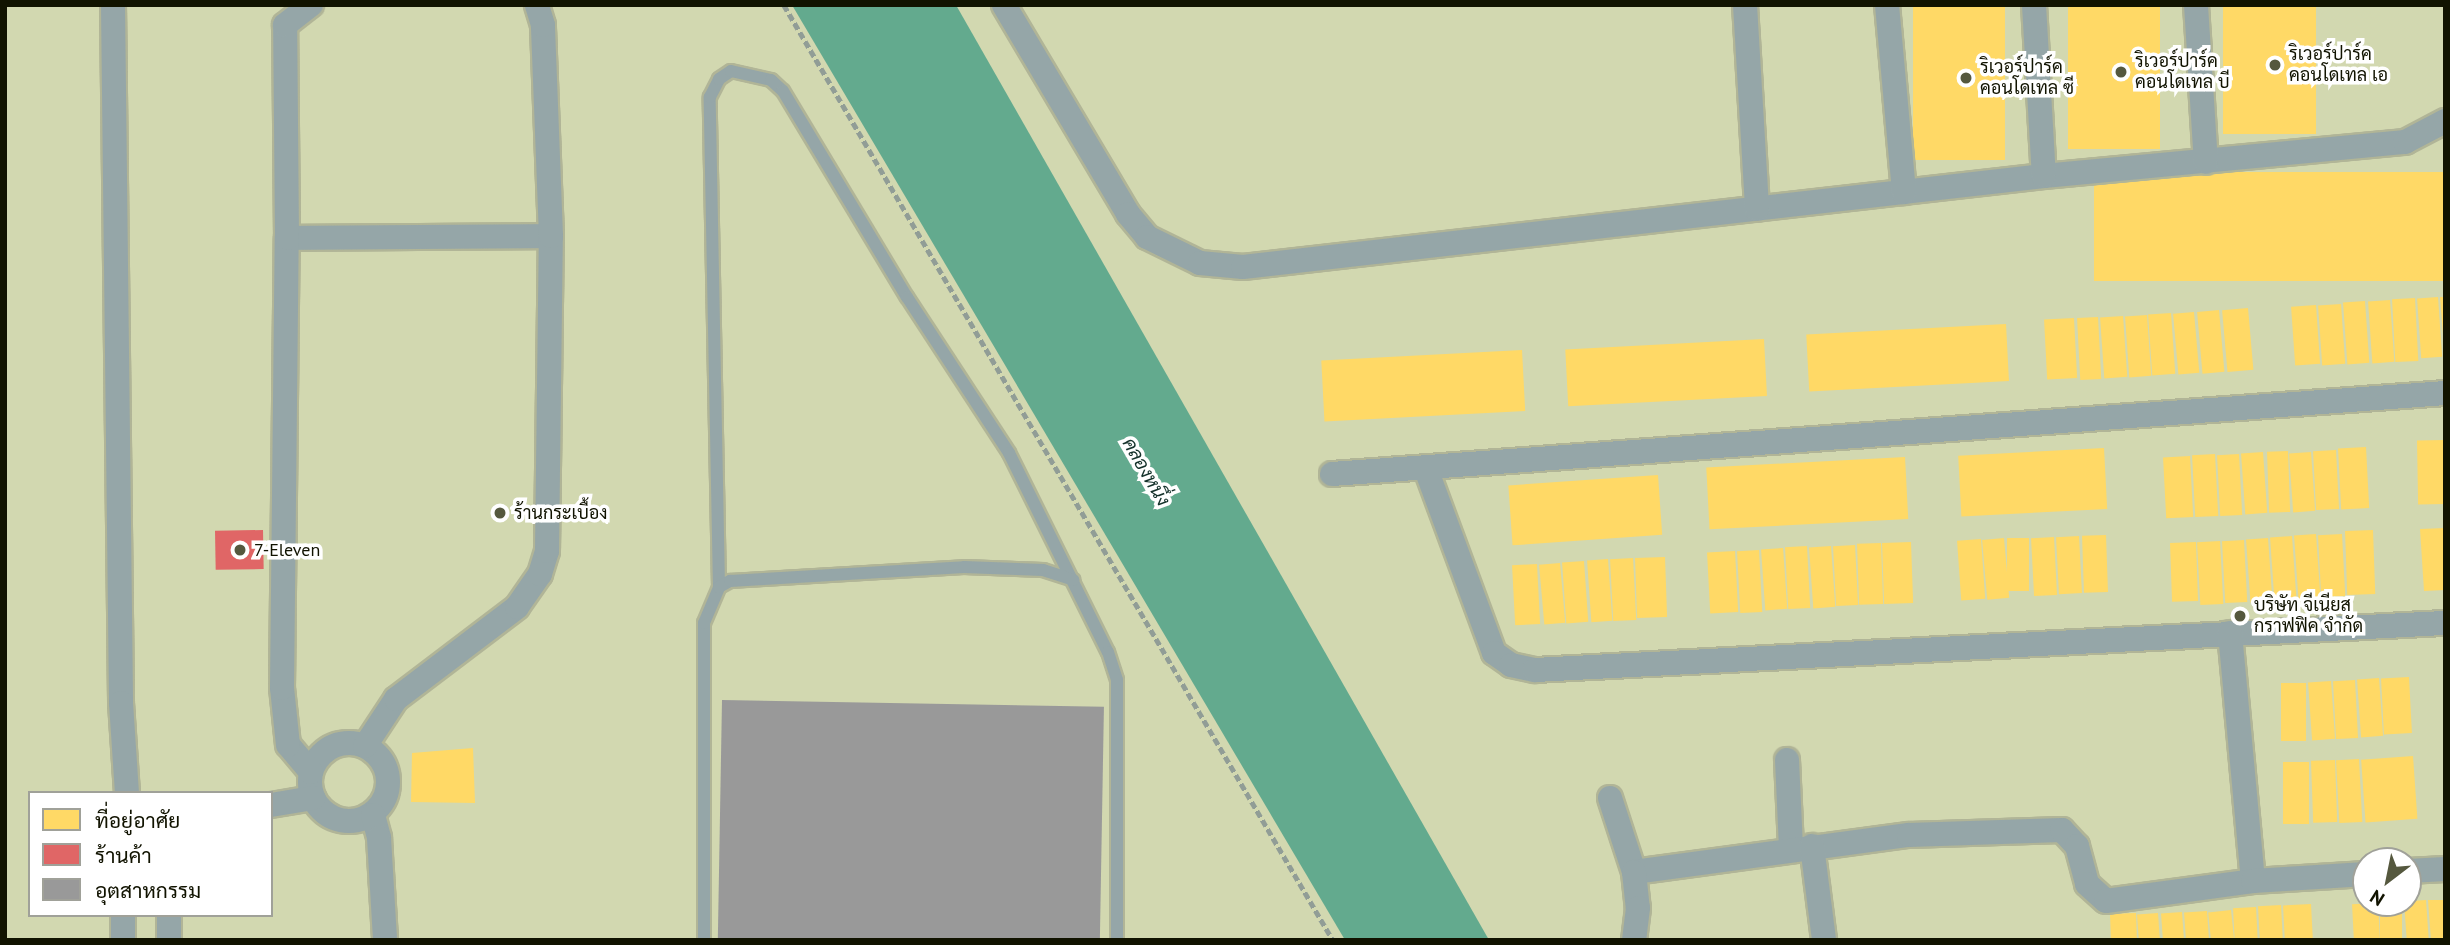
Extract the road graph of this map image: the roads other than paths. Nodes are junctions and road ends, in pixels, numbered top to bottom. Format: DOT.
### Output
graph roads {
  1 [pos="113,5"];
  2 [pos="311,5"];
  3 [pos="537,5"];
  4 [pos="1004,5"];
  5 [pos="1745,5"];
  6 [pos="1887,5"];
  7 [pos="2034,5"];
  8 [pos="2196,5"];
  9 [pos="284,15"];
  10 [pos="2445,121"];
  11 [pos="2206,162"];
  12 [pos="2044,176"];
  13 [pos="1904,192"];
  14 [pos="1757,209"];
  15 [pos="551,236"];
  16 [pos="287,238"];
  17 [pos="2445,393"];
  18 [pos="1426,469"];
  19 [pos="1332,474"];
  20 [pos="1073,580"];
  21 [pos="719,587"];
  22 [pos="2445,623"];
  23 [pos="2230,633"];
  24 [pos="365,746"];
  25 [pos="1787,760"];
  26 [pos="311,772"];
  27 [pos="127,791"];
  28 [pos="313,798"];
  29 [pos="1610,798"];
  30 [pos="273,805"];
  31 [pos="373,815"];
  32 [pos="1801,847"];
  33 [pos="2445,869"];
  34 [pos="2422,870"];
  35 [pos="1634,872"];
  36 [pos="2352,875"];
  37 [pos="2253,881"];
  38 [pos="123,917"];
  39 [pos="169,917"];
  40 [pos="123,940"];
  41 [pos="169,940"];
  42 [pos="385,940"];
  43 [pos="704,940"];
  44 [pos="1117,940"];
  45 [pos="1634,940"];
  46 [pos="1824,940"];
  1 -- 27 [label="street"];
  2 -- 9 [label="street"];
  3 -- 15 [label="street"];
  4 -- 14 [label="street"];
  5 -- 14 [label="street"];
  6 -- 13 [label="street"];
  7 -- 12 [label="street"];
  8 -- 11 [label="street"];
  9 -- 16 [label="street"];
  10 -- 11 [label="street"];
  11 -- 12 [label="street"];
  12 -- 13 [label="street"];
  13 -- 14 [label="street"];
  15 -- 16 [label="street"];
  15 -- 24 [label="street"];
  16 -- 26 [label="street"];
  17 -- 18 [label="street"];
  18 -- 19 [label="street"];
  18 -- 23 [label="street"];
  20 -- 21 [label="lane"];
  20 -- 21 [label="lane"];
  20 -- 44 [label="lane"];
  21 -- 43 [label="lane"];
  22 -- 23 [label="street"];
  23 -- 37 [label="street"];
  24 -- 26 [label="street"];
  24 -- 31 [label="street"];
  25 -- 32 [label="street"];
  26 -- 28 [label="street"];
  28 -- 30 [label="street"];
  28 -- 31 [label="street"];
  29 -- 35 [label="street"];
  31 -- 42 [label="street"];
  32 -- 35 [label="street"];
  32 -- 37 [label="street"];
  32 -- 46 [label="street"];
  33 -- 34 [label="street"];
  35 -- 45 [label="street"];
  36 -- 37 [label="street"];
  38 -- 40 [label="street"];
  39 -- 41 [label="street"];
}
